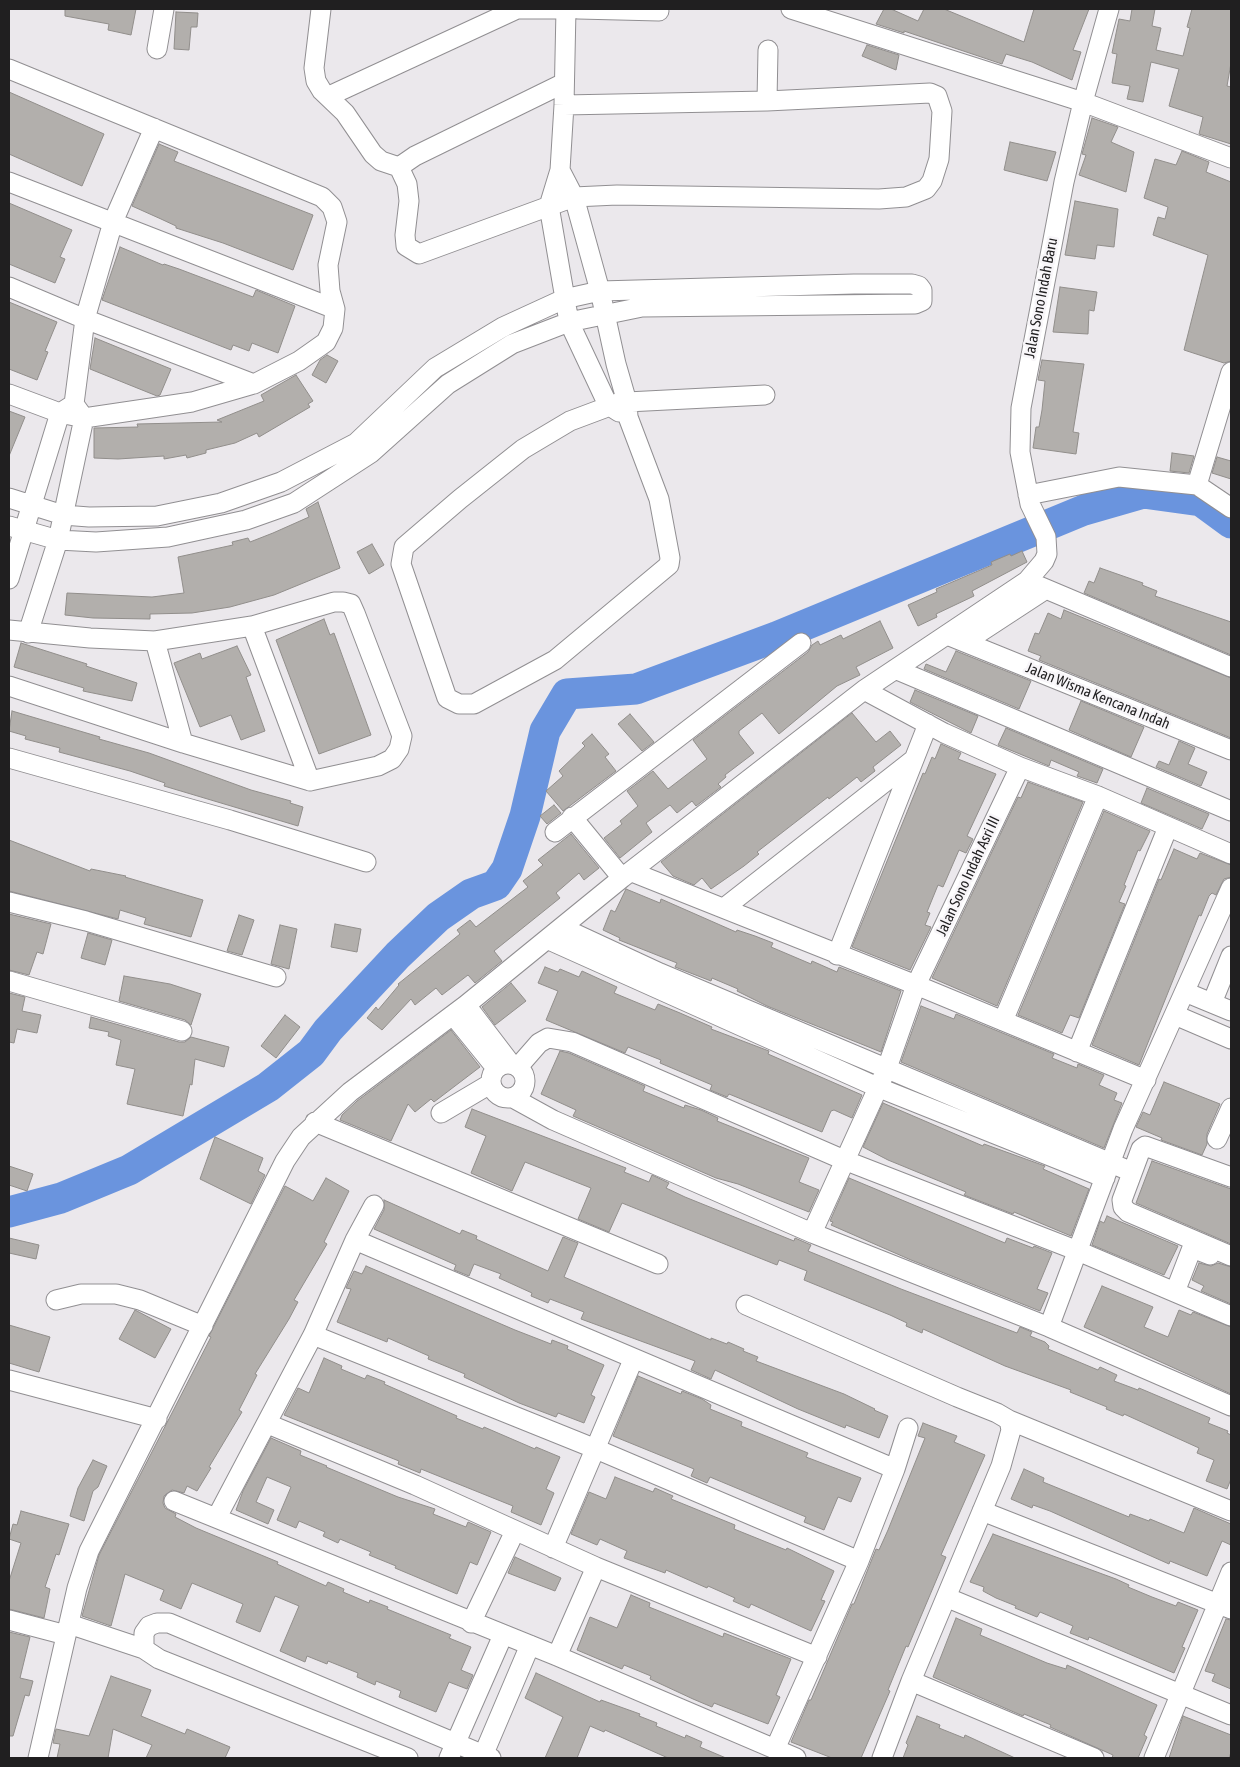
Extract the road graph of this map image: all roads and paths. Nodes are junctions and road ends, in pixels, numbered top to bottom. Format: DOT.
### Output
graph roads {
  1 [pos="164,9"];
  2 [pos="321,9"];
  3 [pos="558,9"];
  4 [pos="566,9"];
  5 [pos="578,9"];
  6 [pos="791,9"];
  7 [pos="1109,9"];
  8 [pos="512,10"];
  9 [pos="659,11"];
  10 [pos="831,15"];
  11 [pos="157,49"];
  12 [pos="768,50"];
  13 [pos="9,69"];
  14 [pos="564,83"];
  15 [pos="328,96"];
  16 [pos="767,101"];
  17 [pos="1083,102"];
  18 [pos="564,105"];
  19 [pos="154,128"];
  20 [pos="1231,158"];
  21 [pos="399,167"];
  22 [pos="560,170"];
  23 [pos="9,182"];
  24 [pos="574,197"];
  25 [pos="549,206"];
  26 [pos="114,222"];
  27 [pos="755,286"];
  28 [pos="9,287"];
  29 [pos="600,291"];
  30 [pos="564,299"];
  31 [pos="755,305"];
  32 [pos="335,310"];
  33 [pos="605,313"];
  34 [pos="85,319"];
  35 [pos="569,322"];
  36 [pos="1231,372"];
  37 [pos="254,384"];
  38 [pos="9,394"];
  39 [pos="765,395"];
  40 [pos="608,405"];
  41 [pos="627,410"];
  42 [pos="73,412"];
  43 [pos="1197,485"];
  44 [pos="9,498"];
  45 [pos="1029,499"];
  46 [pos="31,506"];
  47 [pos="1231,508"];
  48 [pos="64,515"];
  49 [pos="15,528"];
  50 [pos="58,540"];
  51 [pos="9,579"];
  52 [pos="1027,581"];
  53 [pos="1046,589"];
  54 [pos="252,626"];
  55 [pos="9,630"];
  56 [pos="28,633"];
  57 [pos="947,635"];
  58 [pos="155,641"];
  59 [pos="965,642"];
  60 [pos="801,643"];
  61 [pos="1231,668"];
  62 [pos="895,670"];
  63 [pos="9,686"];
  64 [pos="864,690"];
  65 [pos="928,724"];
  66 [pos="183,743"];
  67 [pos="1231,750"];
  68 [pos="9,758"];
  69 [pos="914,760"];
  70 [pos="1020,767"];
  71 [pos="310,781"];
  72 [pos="1098,796"];
  73 [pos="1231,811"];
  74 [pos="572,817"];
  75 [pos="1168,827"];
  76 [pos="555,832"];
  77 [pos="1231,854"];
  78 [pos="366,862"];
  79 [pos="627,875"];
  80 [pos="1229,898"];
  81 [pos="9,902"];
  82 [pos="724,908"];
  83 [pos="556,934"];
  84 [pos="837,954"];
  85 [pos="1231,956"];
  86 [pos="276,976"];
  87 [pos="657,980"];
  88 [pos="9,981"];
  89 [pos="916,984"];
  90 [pos="1185,992"];
  91 [pos="1212,1003"];
  92 [pos="459,1010"];
  93 [pos="1231,1011"];
  94 [pos="1175,1015"];
  95 [pos="1003,1021"];
  96 [pos="182,1032"];
  97 [pos="1231,1039"];
  98 [pos="1077,1052"];
  99 [pos="887,1068"];
  100 [pos="504,1071"];
  101 [pos="1146,1080"];
  102 [pos="877,1087"];
  103 [pos="513,1098"];
  104 [pos="1231,1108"];
  105 [pos="441,1113"];
  106 [pos="315,1122"];
  107 [pos="1217,1139"];
  108 [pos="844,1160"];
  109 [pos="1108,1171"];
  110 [pos="1132,1172"];
  111 [pos="1231,1177"];
  112 [pos="374,1206"];
  113 [pos="812,1233"];
  114 [pos="355,1240"];
  115 [pos="1078,1251"];
  116 [pos="1231,1256"];
  117 [pos="658,1264"];
  118 [pos="1231,1264"];
  119 [pos="1175,1292"];
  120 [pos="56,1300"];
  121 [pos="746,1305"];
  122 [pos="1231,1316"];
  123 [pos="203,1326"];
  124 [pos="1049,1327"];
  125 [pos="313,1334"];
  126 [pos="633,1360"];
  127 [pos="9,1380"];
  128 [pos="1231,1406"];
  129 [pos="157,1419"];
  130 [pos="1009,1420"];
  131 [pos="268,1424"];
  132 [pos="908,1428"];
  133 [pos="596,1449"];
  134 [pos="895,1469"];
  135 [pos="174,1501"];
  136 [pos="982,1511"];
  137 [pos="1231,1511"];
  138 [pos="218,1517"];
  139 [pos="515,1531"];
  140 [pos="553,1548"];
  141 [pos="859,1561"];
  142 [pos="596,1567"];
  143 [pos="1231,1572"];
  144 [pos="948,1598"];
  145 [pos="1224,1606"];
  146 [pos="9,1620"];
  147 [pos="471,1623"];
  148 [pos="67,1629"];
  149 [pos="503,1635"];
  150 [pos="530,1645"];
  151 [pos="144,1649"];
  152 [pos="557,1656"];
  153 [pos="817,1657"];
  154 [pos="911,1681"];
  155 [pos="1181,1694"];
  156 [pos="1231,1715"];
  157 [pos="775,1749"];
  158 [pos="452,1750"];
  159 [pos="485,1757"];
  160 [pos="38,1758"];
  161 [pos="408,1758"];
  162 [pos="796,1758"];
  163 [pos="882,1758"];
  164 [pos="1094,1758"];
  165 [pos="1154,1758"];
  1 -- 11 [label="street"];
  2 -- 15 [label="street"];
  3 -- 8 [label="street"];
  4 -- 14 [label="street"];
  5 -- 9 [label="street"];
  6 -- 10 [label="street"];
  7 -- 17 [label="street, Jalan Sono Indah Baru"];
  8 -- 15 [label="street"];
  10 -- 17 [label="street"];
  12 -- 16 [label="street"];
  13 -- 19 [label="street"];
  14 -- 18 [label="street"];
  14 -- 21 [label="street"];
  15 -- 21 [label="street"];
  16 -- 18 [label="street"];
  16 -- 24 [label="street"];
  17 -- 20 [label="street"];
  17 -- 45 [label="street, Jalan Sono Indah Baru"];
  18 -- 22 [label="street"];
  19 -- 26 [label="street"];
  19 -- 32 [label="street"];
  21 -- 25 [label="street"];
  22 -- 24 [label="street"];
  22 -- 25 [label="street"];
  23 -- 26 [label="street"];
  24 -- 25 [label="street"];
  24 -- 29 [label="street"];
  25 -- 30 [label="street"];
  26 -- 32 [label="street"];
  26 -- 34 [label="street"];
  27 -- 29 [label="street"];
  27 -- 31 [label="street"];
  27 -- 31 [label="street"];
  28 -- 34 [label="street"];
  29 -- 30 [label="street"];
  29 -- 33 [label="street"];
  30 -- 35 [label="street"];
  30 -- 48 [label="street"];
  31 -- 33 [label="street"];
  32 -- 37 [label="street"];
  33 -- 35 [label="street"];
  33 -- 41 [label="street"];
  34 -- 37 [label="street"];
  34 -- 42 [label="street"];
  35 -- 40 [label="street"];
  35 -- 50 [label="street"];
  36 -- 43 [label="street"];
  37 -- 42 [label="street"];
  38 -- 42 [label="street"];
  39 -- 41 [label="street"];
  40 -- 41 [label="street"];
  40 -- 41 [label="street"];
  42 -- 46 [label="street"];
  42 -- 48 [label="street"];
  43 -- 45 [label="street"];
  43 -- 47 [label="street"];
  44 -- 46 [label="street"];
  45 -- 52 [label="street, Jalan Sono Indah Baru"];
  46 -- 48 [label="street"];
  46 -- 49 [label="street"];
  48 -- 50 [label="street"];
  49 -- 50 [label="street"];
  49 -- 51 [label="street"];
  50 -- 56 [label="street"];
  52 -- 53 [label="street"];
  52 -- 57 [label="street"];
  53 -- 59 [label="street"];
  53 -- 61 [label="street"];
  54 -- 58 [label="street"];
  54 -- 71 [label="street"];
  54 -- 71 [label="street"];
  55 -- 56 [label="street"];
  56 -- 58 [label="street"];
  57 -- 59 [label="street, Jalan Wisma Kencana Indah"];
  57 -- 62 [label="street"];
  58 -- 66 [label="street"];
  59 -- 67 [label="street, Jalan Wisma Kencana Indah"];
  60 -- 74 [label="street"];
  62 -- 64 [label="street"];
  62 -- 73 [label="street"];
  63 -- 66 [label="street"];
  64 -- 65 [label="street"];
  64 -- 79 [label="street"];
  65 -- 69 [label="street"];
  65 -- 70 [label="street"];
  66 -- 71 [label="street"];
  68 -- 78 [label="street"];
  69 -- 82 [label="street"];
  69 -- 84 [label="street"];
  70 -- 72 [label="street"];
  70 -- 89 [label="street, Jalan Sono Indah Asri III"];
  72 -- 75 [label="street"];
  72 -- 95 [label="street"];
  74 -- 76 [label="street"];
  74 -- 79 [label="street"];
  75 -- 77 [label="street"];
  75 -- 98 [label="street"];
  79 -- 82 [label="street"];
  79 -- 83 [label="street"];
  80 -- 90 [label="street"];
  81 -- 86 [label="street"];
  82 -- 84 [label="street"];
  83 -- 87 [label="street"];
  83 -- 92 [label="street"];
  84 -- 89 [label="street"];
  85 -- 91 [label="street"];
  87 -- 99 [label="street"];
  87 -- 102 [label="street"];
  88 -- 96 [label="street"];
  89 -- 95 [label="street"];
  89 -- 99 [label="street, Jalan Sono Indah Asri III"];
  90 -- 91 [label="street"];
  90 -- 94 [label="street"];
  91 -- 93 [label="street"];
  92 -- 100 [label="street"];
  92 -- 106 [label="street"];
  94 -- 97 [label="street"];
  94 -- 101 [label="street"];
  95 -- 98 [label="street"];
  98 -- 101 [label="street"];
  99 -- 102 [label="street, Jalan Sono Indah Asri III"];
  99 -- 109 [label="street"];
  100 -- 103 [label="street"];
  100 -- 103 [label="street"];
  100 -- 105 [label="street"];
  100 -- 108 [label="street"];
  101 -- 109 [label="street"];
  102 -- 108 [label="street, Jalan Sono Indah Asri III"];
  102 -- 109 [label="street"];
  103 -- 113 [label="street"];
  104 -- 107 [label="street"];
  106 -- 117 [label="street"];
  106 -- 123 [label="street"];
  108 -- 113 [label="street, Jalan Sono Indah Asri III"];
  108 -- 115 [label="street"];
  109 -- 110 [label="street"];
  109 -- 115 [label="street"];
  110 -- 111 [label="street"];
  110 -- 116 [label="street"];
  112 -- 114 [label="street"];
  113 -- 124 [label="street"];
  114 -- 125 [label="street"];
  114 -- 126 [label="street"];
  115 -- 119 [label="street"];
  115 -- 124 [label="street"];
  118 -- 119 [label="street"];
  119 -- 122 [label="street"];
  120 -- 123 [label="street"];
  121 -- 130 [label="street"];
  123 -- 129 [label="street"];
  124 -- 128 [label="street"];
  125 -- 131 [label="street"];
  125 -- 133 [label="street"];
  126 -- 133 [label="street"];
  126 -- 134 [label="street"];
  127 -- 129 [label="street"];
  129 -- 148 [label="street"];
  130 -- 136 [label="street"];
  130 -- 137 [label="street"];
  131 -- 138 [label="street"];
  131 -- 139 [label="street"];
  132 -- 134 [label="street"];
  133 -- 140 [label="street"];
  133 -- 141 [label="street"];
  134 -- 141 [label="street"];
  135 -- 138 [label="street"];
  136 -- 144 [label="street"];
  136 -- 145 [label="street"];
  138 -- 147 [label="street"];
  139 -- 140 [label="street"];
  139 -- 147 [label="street"];
  140 -- 142 [label="street"];
  141 -- 153 [label="street"];
  142 -- 152 [label="street"];
  142 -- 153 [label="street"];
  143 -- 145 [label="street"];
  144 -- 154 [label="street"];
  144 -- 155 [label="street"];
  145 -- 155 [label="street"];
  146 -- 148 [label="street"];
  147 -- 149 [label="street"];
  148 -- 151 [label="street"];
  148 -- 160 [label="street"];
  149 -- 150 [label="street"];
  149 -- 158 [label="street"];
  150 -- 152 [label="street"];
  150 -- 159 [label="street"];
  151 -- 158 [label="street"];
  151 -- 161 [label="street"];
  152 -- 157 [label="street"];
  153 -- 157 [label="street"];
  154 -- 163 [label="street"];
  154 -- 164 [label="street"];
  155 -- 156 [label="street"];
  155 -- 165 [label="street"];
  157 -- 162 [label="street"];
  158 -- 159 [label="street"];
}
